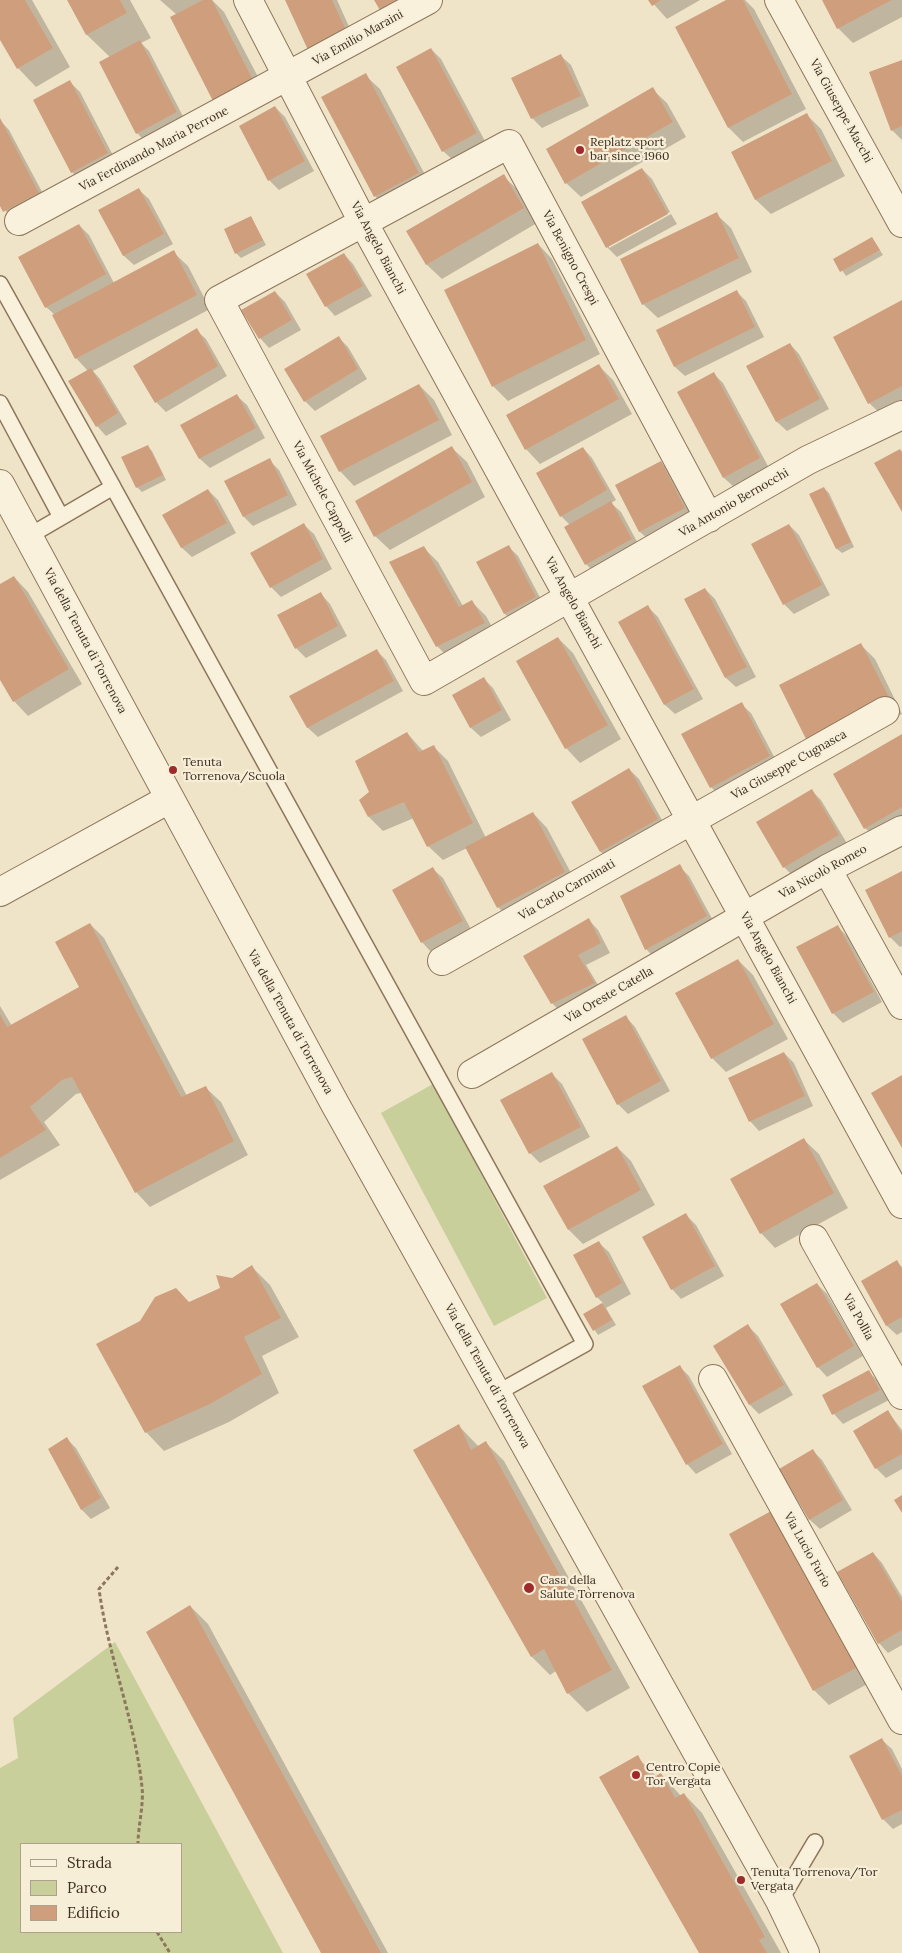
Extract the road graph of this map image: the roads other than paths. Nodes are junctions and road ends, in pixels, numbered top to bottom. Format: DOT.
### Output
graph roads {
  1 [pos="248,0"];
  2 [pos="428,0"];
  3 [pos="779,0"];
  4 [pos="289,76"];
  5 [pos="19,221"];
  6 [pos="364,222"];
  7 [pos="902,222"];
  8 [pos="0,284"];
  9 [pos="0,403"];
  10 [pos="902,415"];
  11 [pos="0,484"];
  12 [pos="113,487"];
  13 [pos="61,517"];
  14 [pos="709,518"];
  15 [pos="29,536"];
  16 [pos="569,597"];
  17 [pos="885,711"];
  18 [pos="169,799"];
  19 [pos="692,818"];
  20 [pos="902,830"];
  21 [pos="827,869"];
  22 [pos="0,892"];
  23 [pos="745,916"];
  24 [pos="442,961"];
  25 [pos="902,1005"];
  26 [pos="472,1074"];
  27 [pos="902,1204"];
  28 [pos="814,1239"];
  29 [pos="713,1379"];
  30 [pos="497,1394"];
  31 [pos="902,1396"];
  32 [pos="902,1720"];
  33 [pos="815,1842"];
  34 [pos="780,1901"];
  35 [pos="805,1953"];
  1 -- 4 [label="street, Via Angelo Bianchi"];
  2 -- 4 [label="street, Via Emilio Maraini"];
  3 -- 7 [label="street, Via Giuseppe Macchi"];
  4 -- 5 [label="street, Via Ferdinando Maria Perrone"];
  4 -- 6 [label="street, Via Angelo Bianchi"];
  6 -- 14 [label="street, Via Benigno Crespi"];
  6 -- 16 [label="street, Via Angelo Bianchi"];
  6 -- 16 [label="street, Via Michele Cappelli"];
  8 -- 12 [label="lane"];
  9 -- 13 [label="lane"];
  10 -- 14 [label="street, Via Antonio Bernocchi"];
  11 -- 15 [label="street, Via della Tenuta di Torrenova"];
  12 -- 13 [label="lane"];
  12 -- 30 [label="lane"];
  13 -- 15 [label="lane"];
  14 -- 16 [label="street, Via Antonio Bernocchi"];
  15 -- 18 [label="street, Via della Tenuta di Torrenova"];
  16 -- 19 [label="street, Via Angelo Bianchi"];
  17 -- 19 [label="street, Via Giuseppe Cugnasca"];
  18 -- 22 [label="street"];
  18 -- 30 [label="street, Via della Tenuta di Torrenova"];
  19 -- 23 [label="street, Via Angelo Bianchi"];
  19 -- 24 [label="street, Via Carlo Carminati"];
  20 -- 21 [label="street, Via Nicolò Romeo"];
  21 -- 23 [label="street, Via Nicolò Romeo"];
  21 -- 25 [label="street"];
  23 -- 26 [label="street, Via Oreste Catella"];
  23 -- 27 [label="street, Via Angelo Bianchi"];
  28 -- 31 [label="street, Via Pollia"];
  29 -- 32 [label="street, Via Lucio Furio"];
  30 -- 34 [label="street, Via della Tenuta di Torrenova"];
  33 -- 34 [label="lane"];
  34 -- 35 [label="street, Via della Tenuta di Torrenova"];
}
